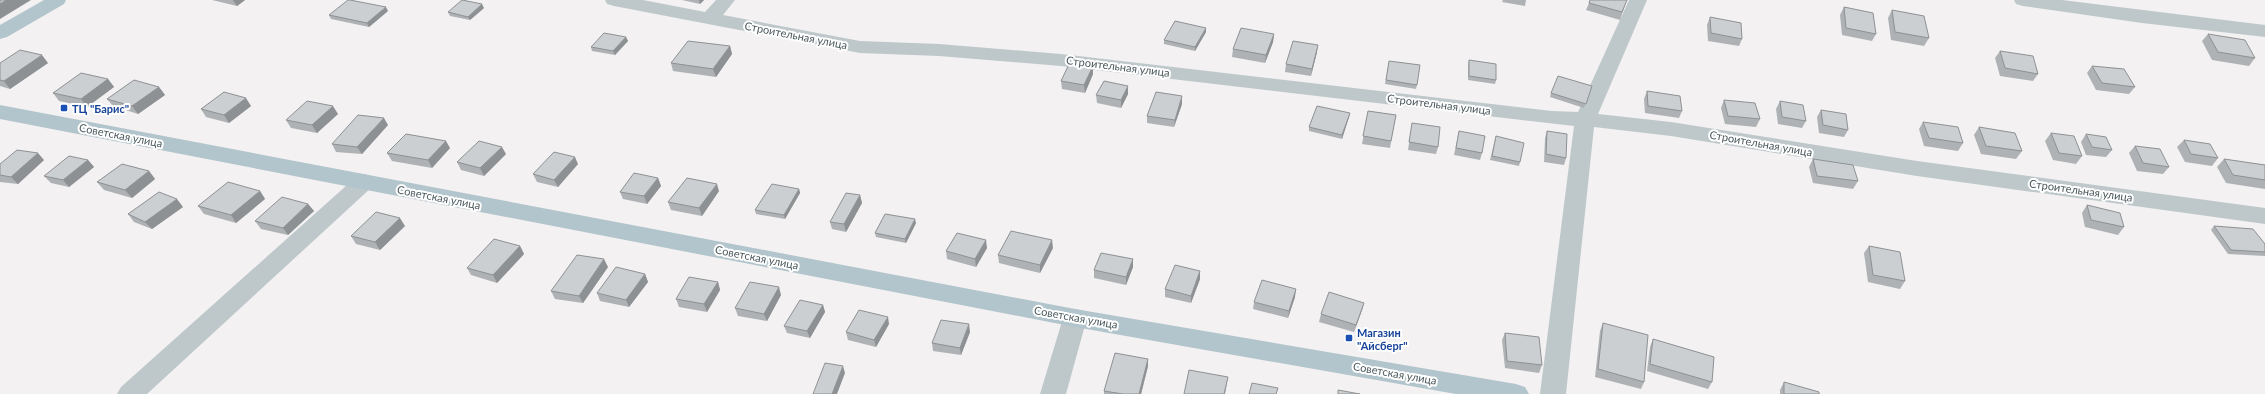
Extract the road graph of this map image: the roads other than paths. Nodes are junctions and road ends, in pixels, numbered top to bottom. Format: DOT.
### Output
graph roads {
  1 [pos="57,0"];
  2 [pos="614,0"];
  3 [pos="726,0"];
  4 [pos="1638,0"];
  5 [pos="2023,0"];
  6 [pos="709,18"];
  7 [pos="2265,31"];
  8 [pos="0,33"];
  9 [pos="0,112"];
  10 [pos="1585,119"];
  11 [pos="364,182"];
  12 [pos="2265,216"];
  13 [pos="1075,318"];
  14 [pos="130,394"];
  15 [pos="1053,394"];
  16 [pos="1516,394"];
  17 [pos="1553,394"];
  1 -- 8 [label="main road"];
  2 -- 6 [label="street, Строительная улица"];
  3 -- 6 [label="street"];
  4 -- 10 [label="street"];
  5 -- 7 [label="street"];
  6 -- 10 [label="street, Строительная улица"];
  9 -- 11 [label="main road, Советская улица"];
  10 -- 12 [label="street, Строительная улица"];
  10 -- 17 [label="street"];
  11 -- 13 [label="main road, Советская улица"];
  11 -- 14 [label="street"];
  13 -- 15 [label="street"];
  13 -- 16 [label="main road, Советская улица"];
}
